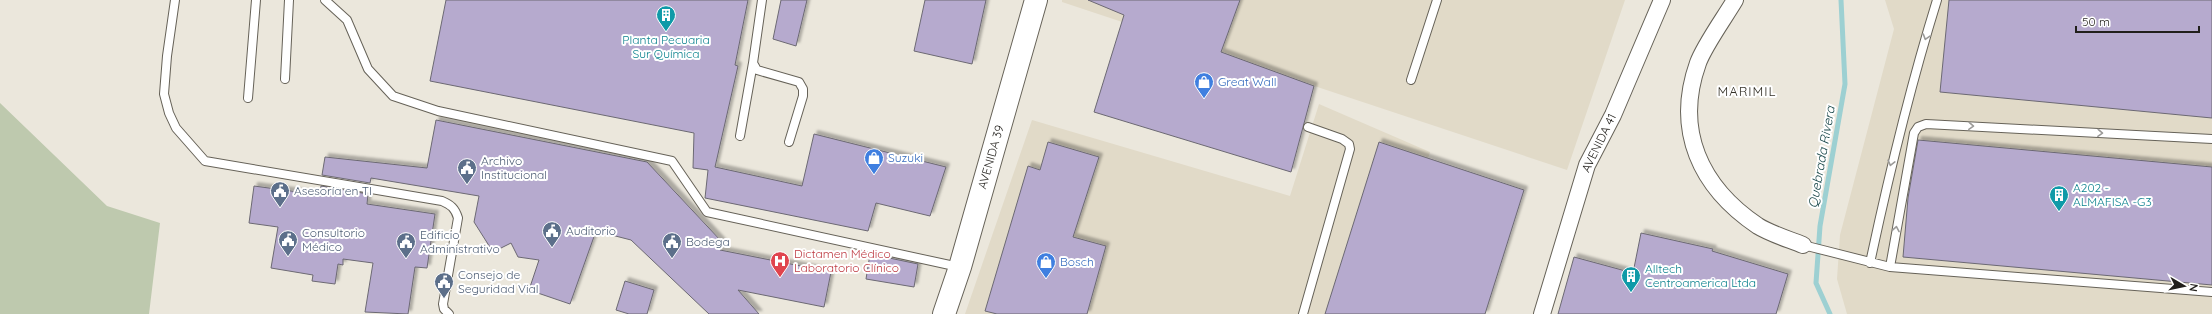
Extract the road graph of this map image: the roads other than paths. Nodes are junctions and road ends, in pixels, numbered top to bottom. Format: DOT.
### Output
graph roads {
  1 [pos="175,0"];
  2 [pos="256,0"];
  3 [pos="289,0"];
  4 [pos="325,0"];
  5 [pos="762,0"];
  6 [pos="1036,0"];
  7 [pos="1436,0"];
  8 [pos="1662,0"];
  9 [pos="1735,0"];
  10 [pos="1937,0"];
  11 [pos="753,63"];
  12 [pos="285,79"];
  13 [pos="1410,80"];
  14 [pos="248,98"];
  15 [pos="1308,127"];
  16 [pos="740,136"];
  17 [pos="2212,138"];
  18 [pos="789,142"];
  19 [pos="1803,245"];
  20 [pos="1870,263"];
  21 [pos="960,267"];
  22 [pos="1890,267"];
  23 [pos="2212,292"];
  24 [pos="449,314"];
  25 [pos="944,314"];
  26 [pos="1304,314"];
  27 [pos="1542,314"];
  1 -- 24 [label="lane"];
  2 -- 14 [label="lane"];
  3 -- 12 [label="lane"];
  4 -- 21 [label="lane"];
  5 -- 11 [label="lane"];
  6 -- 21 [label="main road, AVENIDA 39"];
  7 -- 13 [label="lane"];
  8 -- 27 [label="street, AVENIDA 41"];
  9 -- 19 [label="street"];
  10 -- 20 [label="lane, one-way"];
  11 -- 16 [label="lane"];
  11 -- 18 [label="lane"];
  15 -- 26 [label="lane"];
  22 -- 17 [label="lane, one-way"];
  19 -- 20 [label="lane"];
  20 -- 22 [label="lane"];
  21 -- 25 [label="main road, AVENIDA 39"];
  22 -- 23 [label="lane"];
}
